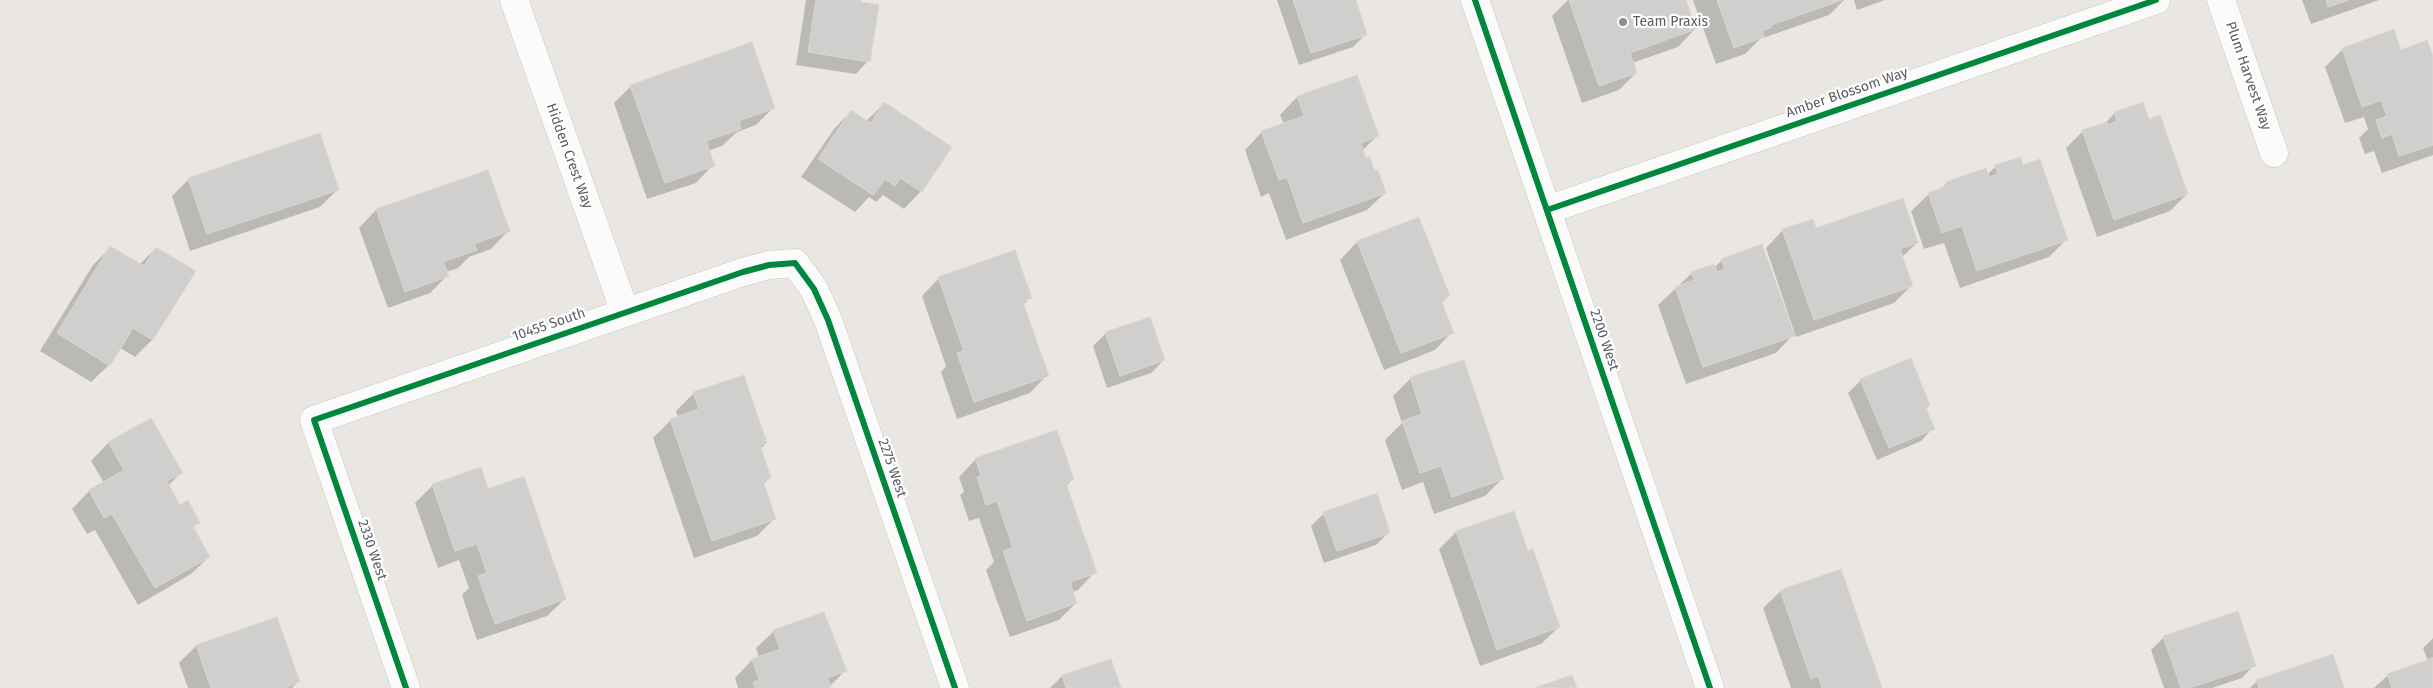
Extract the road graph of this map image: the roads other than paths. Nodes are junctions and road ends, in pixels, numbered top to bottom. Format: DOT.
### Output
graph roads {
  1 [pos="514,0"];
  2 [pos="1475,0"];
  3 [pos="2156,0"];
  4 [pos="2221,0"];
  5 [pos="2274,153"];
  6 [pos="1547,210"];
  7 [pos="795,263"];
  8 [pos="625,312"];
  9 [pos="314,420"];
  10 [pos="406,688"];
  11 [pos="955,688"];
  12 [pos="1710,688"];
  1 -- 8 [label="street, Hidden Crest Way"];
  2 -- 6 [label="street, 2200 West"];
  3 -- 6 [label="street, Amber Blossom Way"];
  4 -- 5 [label="street, Plum Harvest Way"];
  6 -- 12 [label="street, 2200 West"];
  7 -- 8 [label="street, 10455 South"];
  7 -- 11 [label="street, 2275 West"];
  8 -- 9 [label="street, 10455 South"];
  9 -- 10 [label="street, 2330 West"];
}
